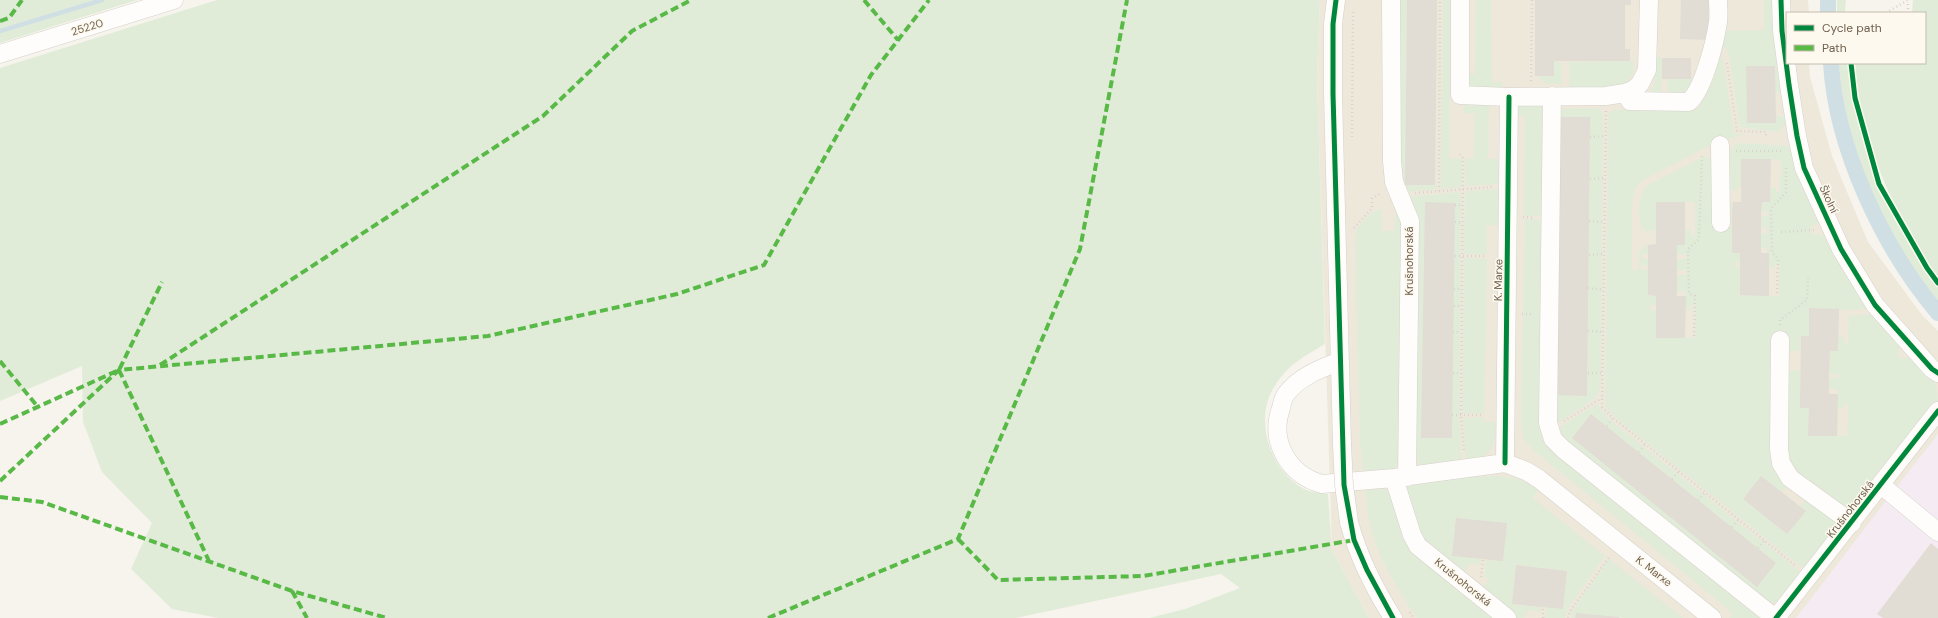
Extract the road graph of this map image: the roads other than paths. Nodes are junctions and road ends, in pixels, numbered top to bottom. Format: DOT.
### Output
graph roads {
  1 [pos="174,0"];
  2 [pos="1336,0"];
  3 [pos="1391,0"];
  4 [pos="1460,0"];
  5 [pos="1649,0"];
  6 [pos="1718,0"];
  7 [pos="1781,0"];
  8 [pos="0,54"];
  9 [pos="1786,61"];
  10 [pos="1786,64"];
  11 [pos="1625,93"];
  12 [pos="1552,96"];
  13 [pos="1510,97"];
  14 [pos="1720,148"];
  15 [pos="1721,223"];
  16 [pos="1780,340"];
  17 [pos="1340,361"];
  18 [pos="1938,373"];
  19 [pos="1938,411"];
  20 [pos="1506,463"];
  21 [pos="1400,478"];
  22 [pos="1881,485"];
  23 [pos="1852,523"];
  24 [pos="1938,532"];
  25 [pos="1393,618"];
  26 [pos="1507,618"];
  27 [pos="1712,618"];
  28 [pos="1776,618"];
  1 -- 8 [label="street, 25220"];
  2 -- 17 [label="street"];
  3 -- 21 [label="street, Krušnohorská"];
  4 -- 13 [label="street"];
  5 -- 11 [label="street"];
  6 -- 11 [label="street"];
  7 -- 9 [label="street, Školní"];
  10 -- 18 [label="street, Školní"];
  11 -- 12 [label="street"];
  12 -- 13 [label="street"];
  12 -- 28 [label="street"];
  13 -- 20 [label="street, K. Marxe"];
  14 -- 15 [label="street"];
  16 -- 23 [label="street"];
  17 -- 21 [label="street"];
  17 -- 25 [label="street, bridge"];
  19 -- 22 [label="street, Krušnohorská"];
  20 -- 21 [label="street"];
  20 -- 27 [label="street, K. Marxe"];
  21 -- 26 [label="street, Krušnohorská"];
  22 -- 23 [label="street, Krušnohorská"];
  22 -- 24 [label="street"];
  23 -- 28 [label="street, Krušnohorská"];
}
